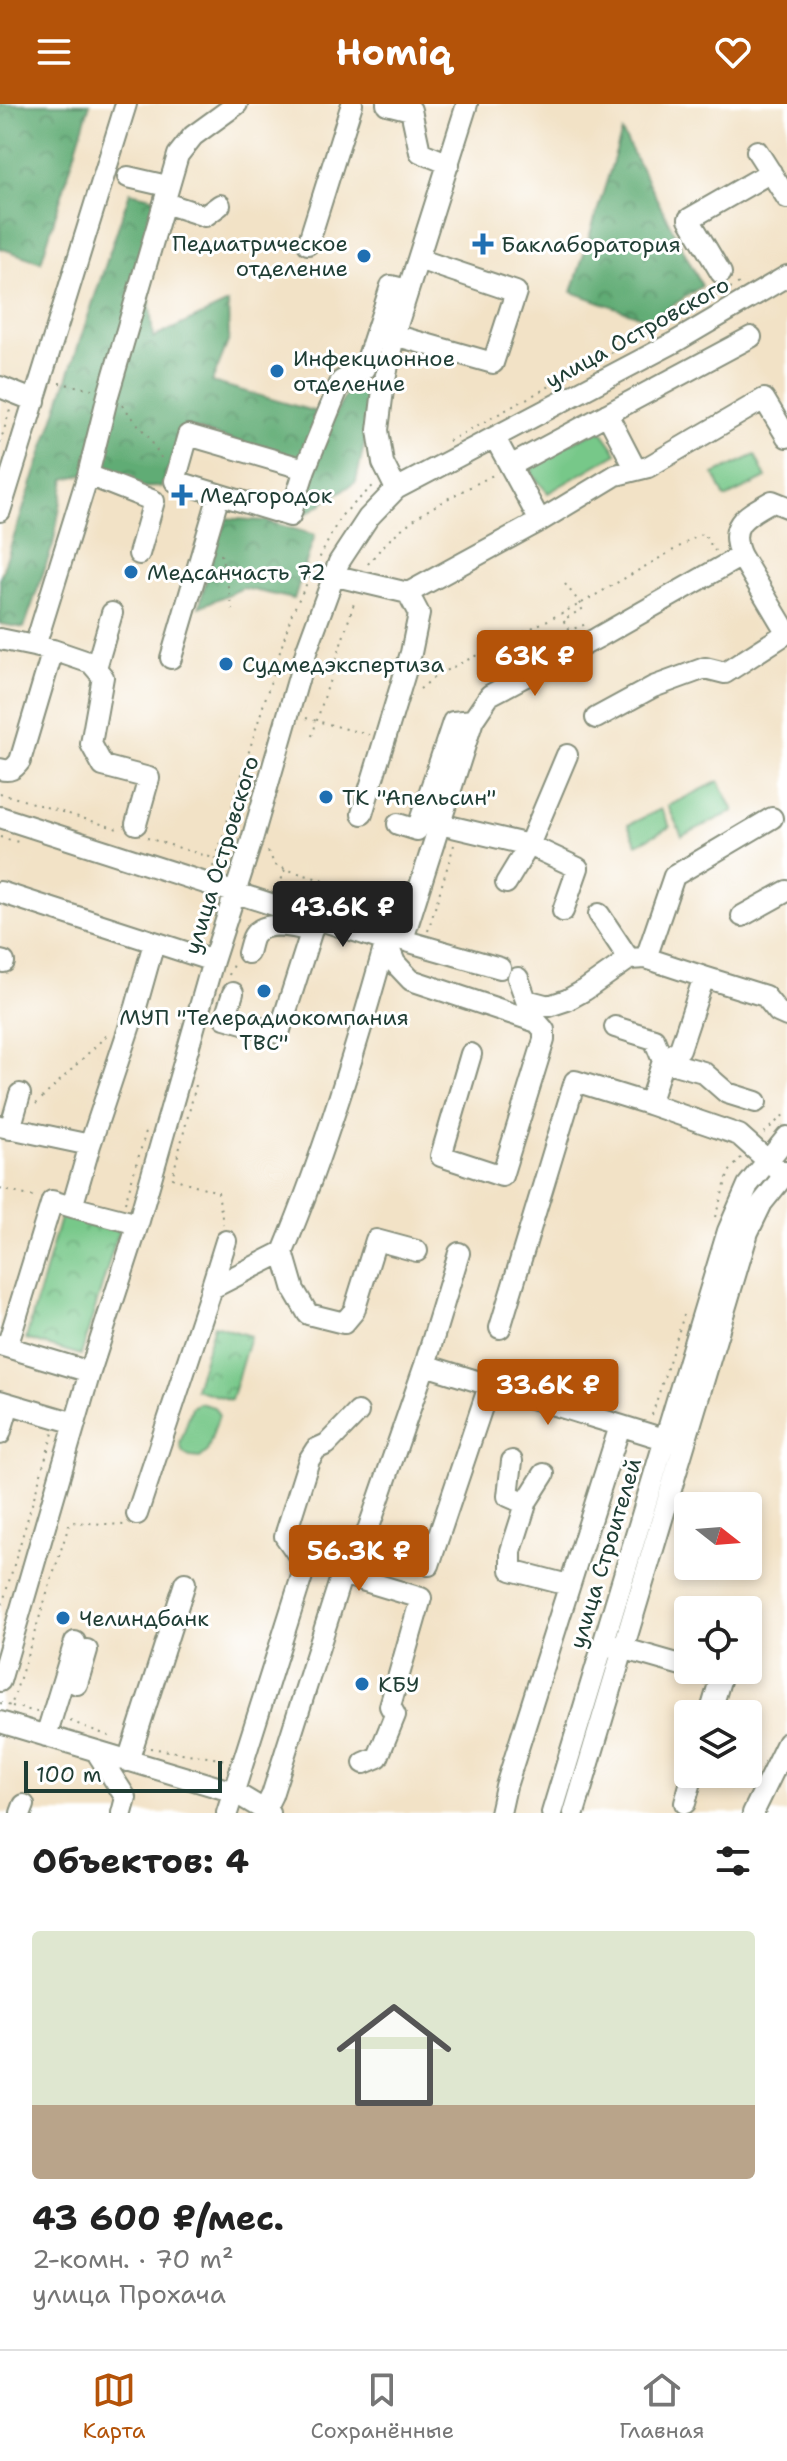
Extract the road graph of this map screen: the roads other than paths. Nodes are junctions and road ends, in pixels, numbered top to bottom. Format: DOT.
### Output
graph roads {
  1 [pos="126,104"];
  2 [pos="237,104"];
  3 [pos="352,104"];
  4 [pos="387,104"];
  5 [pos="467,104"];
  6 [pos="412,107"];
  7 [pos="757,151"];
  8 [pos="449,164"];
  9 [pos="771,172"];
  10 [pos="128,177"];
  11 [pos="166,194"];
  12 [pos="787,198"];
  13 [pos="220,205"];
  14 [pos="308,244"];
  15 [pos="418,259"];
  16 [pos="721,273"];
  17 [pos="787,276"];
  18 [pos="408,290"];
  19 [pos="394,335"];
  20 [pos="751,337"];
  21 [pos="0,387"];
  22 [pos="35,401"];
  23 [pos="607,414"];
  24 [pos="787,437"];
  25 [pos="495,438"];
  26 [pos="510,466"];
  27 [pos="305,469"];
  28 [pos="636,470"];
  29 [pos="88,475"];
  30 [pos="392,481"];
  31 [pos="219,495"];
  32 [pos="787,507"];
  33 [pos="0,511"];
  34 [pos="540,521"];
  35 [pos="139,554"];
  36 [pos="733,561"];
  37 [pos="332,575"];
  38 [pos="408,593"];
  39 [pos="112,613"];
  40 [pos="787,633"];
  41 [pos="0,639"];
  42 [pos="44,648"];
  43 [pos="171,658"];
  44 [pos="96,668"];
  45 [pos="596,718"];
  46 [pos="473,720"];
  47 [pos="567,755"];
  48 [pos="0,769"];
  49 [pos="362,814"];
  50 [pos="0,817"];
  51 [pos="772,818"];
  52 [pos="398,824"];
  53 [pos="450,826"];
  54 [pos="136,831"];
  55 [pos="529,845"];
  56 [pos="506,883"];
  57 [pos="235,891"];
  58 [pos="787,891"];
  59 [pos="0,892"];
  60 [pos="563,911"];
  61 [pos="599,914"];
  62 [pos="742,916"];
  63 [pos="314,924"];
  64 [pos="392,940"];
  65 [pos="154,943"];
  66 [pos="242,954"];
  67 [pos="638,959"];
  68 [pos="213,961"];
  69 [pos="704,977"];
  70 [pos="229,989"];
  71 [pos="787,1016"];
  72 [pos="615,1027"];
  73 [pos="471,1054"];
  74 [pos="663,1061"];
  75 [pos="26,1100"];
  76 [pos="756,1102"];
  77 [pos="649,1104"];
  78 [pos="5,1128"];
  79 [pos="787,1137"];
  80 [pos="90,1145"];
  81 [pos="766,1162"];
  82 [pos="786,1174"];
  83 [pos="72,1207"];
  84 [pos="129,1221"];
  85 [pos="226,1241"];
  86 [pos="417,1251"];
  87 [pos="283,1252"];
  88 [pos="459,1253"];
  89 [pos="211,1289"];
  90 [pos="500,1328"];
  91 [pos="3,1346"];
  92 [pos="425,1365"];
  93 [pos="90,1372"];
  94 [pos="489,1386"];
  95 [pos="4,1403"];
  96 [pos="358,1412"];
  97 [pos="66,1420"];
  98 [pos="620,1426"];
  99 [pos="0,1434"];
  100 [pos="674,1442"];
  101 [pos="512,1461"];
  102 [pos="544,1474"];
  103 [pos="525,1504"];
  104 [pos="137,1514"];
  105 [pos="429,1565"];
  106 [pos="342,1574"];
  107 [pos="185,1583"];
  108 [pos="568,1585"];
  109 [pos="5,1646"];
  110 [pos="81,1646"];
  111 [pos="613,1646"];
  112 [pos="674,1663"];
  113 [pos="0,1681"];
  114 [pos="0,1722"];
  115 [pos="46,1736"];
  116 [pos="787,1743"];
  117 [pos="96,1751"];
  118 [pos="128,1761"];
  119 [pos="364,1763"];
  120 [pos="689,1788"];
  121 [pos="234,1792"];
  122 [pos="685,1803"];
  123 [pos="569,1810"];
  124 [pos="267,1811"];
  125 [pos="122,1813"];
  126 [pos="227,1813"];
  127 [pos="500,1813"];
  128 [pos="753,1813"];
  1 -- 22 [label="street"];
  2 -- 11 [label="street"];
  3 -- 14 [label="street"];
  4 -- 6 [label="street"];
  5 -- 8 [label="street"];
  6 -- 8 [label="street"];
  7 -- 9 [label="street"];
  8 -- 15 [label="street"];
  9 -- 12 [label="street"];
  9 -- 16 [label="street"];
  10 -- 11 [label="street"];
  11 -- 13 [label="street"];
  11 -- 29 [label="street"];
  15 -- 18 [label="street"];
  15 -- 19 [label="street"];
  17 -- 25 [label="street, улица Островского"];
  18 -- 19 [label="street"];
  18 -- 27 [label="street"];
  19 -- 30 [label="street"];
  20 -- 23 [label="street"];
  21 -- 22 [label="street"];
  22 -- 33 [label="street"];
  23 -- 26 [label="street"];
  23 -- 28 [label="street"];
  24 -- 28 [label="street"];
  25 -- 26 [label="street"];
  25 -- 30 [label="street, улица Островского"];
  26 -- 34 [label="street"];
  27 -- 31 [label="street"];
  27 -- 31 [label="street"];
  28 -- 34 [label="street"];
  29 -- 35 [label="street"];
  29 -- 42 [label="street"];
  30 -- 37 [label="street, улица Островского"];
  31 -- 43 [label="street"];
  32 -- 36 [label="street"];
  34 -- 38 [label="street"];
  36 -- 40 [label="street"];
  36 -- 46 [label="street"];
  37 -- 38 [label="street"];
  37 -- 57 [label="street, улица Островского"];
  38 -- 49 [label="street"];
  39 -- 44 [label="street"];
  40 -- 45 [label="street"];
  41 -- 42 [label="street"];
  42 -- 44 [label="street"];
  42 -- 48 [label="street"];
  44 -- 54 [label="street"];
  46 -- 52 [label="street"];
  46 -- 53 [label="street"];
  47 -- 55 [label="street"];
  50 -- 57 [label="street"];
  51 -- 67 [label="street"];
  53 -- 55 [label="street"];
  53 -- 64 [label="street"];
  55 -- 56 [label="street"];
  55 -- 60 [label="street"];
  57 -- 63 [label="street"];
  57 -- 68 [label="street, улица Островского"];
  58 -- 62 [label="street"];
  59 -- 65 [label="street"];
  61 -- 67 [label="street"];
  63 -- 64 [label="street"];
  63 -- 66 [label="street"];
  63 -- 70 [label="street"];
  64 -- 67 [label="street"];
  64 -- 73 [label="street"];
  64 -- 87 [label="street"];
  65 -- 68 [label="street"];
  65 -- 80 [label="street"];
  67 -- 69 [label="street"];
  68 -- 84 [label="street, улица Островского"];
  69 -- 71 [label="street"];
  69 -- 74 [label="street"];
  72 -- 74 [label="street"];
  74 -- 76 [label="street"];
  74 -- 77 [label="street"];
  75 -- 78 [label="street"];
  77 -- 81 [label="street"];
  77 -- 90 [label="street"];
  78 -- 80 [label="street"];
  79 -- 81 [label="street, улица Строителей"];
  80 -- 83 [label="street"];
  81 -- 82 [label="street"];
  81 -- 100 [label="street, улица Строителей"];
  82 -- 100 [label="street, улица Строителей"];
  83 -- 84 [label="street"];
  83 -- 91 [label="street"];
  84 -- 93 [label="street, улица Островского"];
  85 -- 89 [label="street"];
  86 -- 87 [label="street"];
  87 -- 89 [label="street"];
  88 -- 92 [label="street"];
  89 -- 104 [label="street"];
  91 -- 93 [label="street"];
  92 -- 94 [label="street"];
  92 -- 106 [label="street"];
  93 -- 97 [label="street, улица Островского"];
  94 -- 98 [label="street"];
  94 -- 105 [label="street"];
  95 -- 97 [label="street"];
  95 -- 99 [label="street"];
  96 -- 121 [label="street"];
  97 -- 109 [label="street, улица Островского"];
  98 -- 100 [label="street"];
  98 -- 108 [label="street"];
  100 -- 111 [label="street, улица Строителей"];
  101 -- 103 [label="street"];
  102 -- 103 [label="street"];
  103 -- 108 [label="street"];
  106 -- 119 [label="street"];
  106 -- 124 [label="street"];
  107 -- 118 [label="street"];
  108 -- 127 [label="street"];
  109 -- 113 [label="street, улица Островского"];
  110 -- 115 [label="street"];
  111 -- 112 [label="street"];
  111 -- 123 [label="street, улица Строителей"];
  114 -- 115 [label="street"];
  115 -- 117 [label="street"];
  116 -- 128 [label="street"];
  117 -- 118 [label="street"];
  117 -- 125 [label="street"];
  118 -- 121 [label="street"];
  120 -- 122 [label="street"];
  121 -- 124 [label="street"];
  121 -- 126 [label="street"];
}
